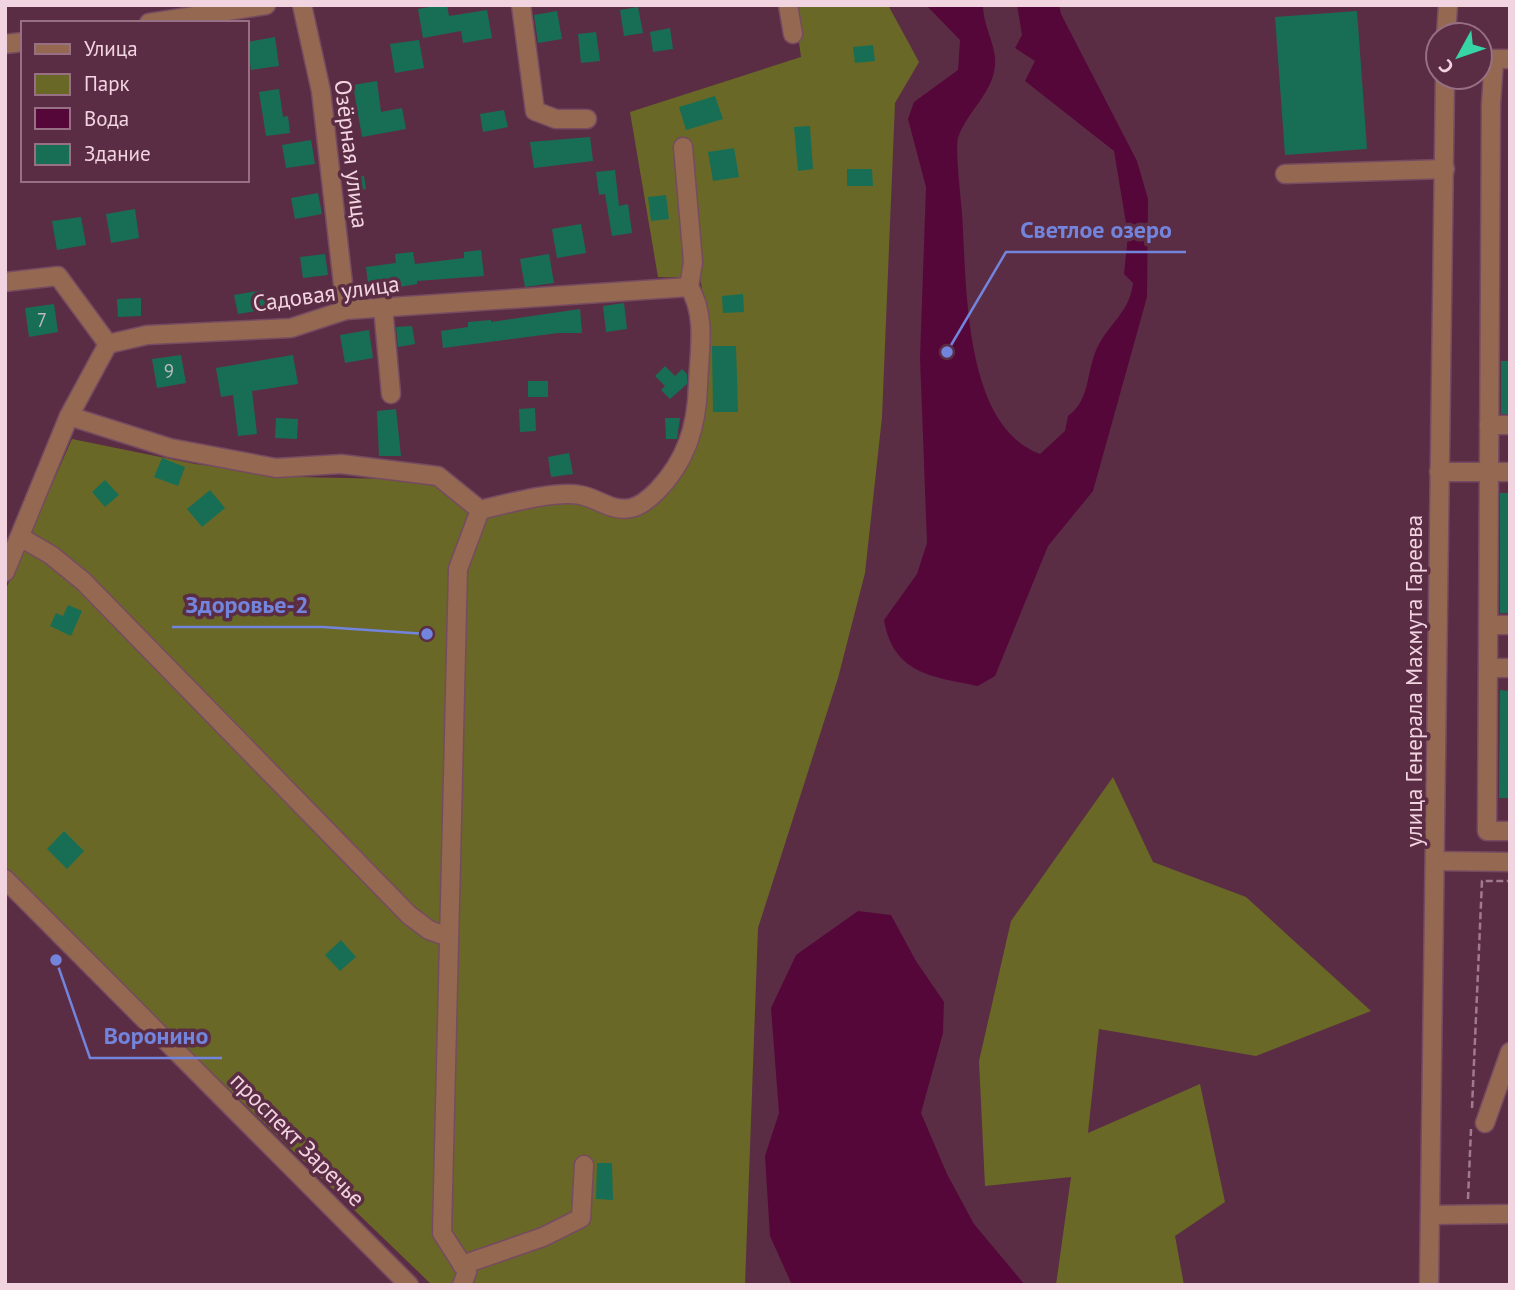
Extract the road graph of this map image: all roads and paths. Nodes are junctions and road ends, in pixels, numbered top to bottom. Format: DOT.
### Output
graph roads {
  1 [pos="265,5"];
  2 [pos="302,5"];
  3 [pos="521,5"];
  4 [pos="788,5"];
  5 [pos="162,21"];
  6 [pos="793,34"];
  7 [pos="1495,59"];
  8 [pos="1445,91"];
  9 [pos="587,119"];
  10 [pos="683,147"];
  11 [pos="1445,169"];
  12 [pos="1285,174"];
  13 [pos="1501,222"];
  14 [pos="1501,267"];
  15 [pos="5,282"];
  16 [pos="689,287"];
  17 [pos="383,307"];
  18 [pos="346,310"];
  19 [pos="108,344"];
  20 [pos="391,394"];
  21 [pos="69,416"];
  22 [pos="1489,425"];
  23 [pos="1510,425"];
  24 [pos="1489,471"];
  25 [pos="1439,472"];
  26 [pos="1510,472"];
  27 [pos="480,510"];
  28 [pos="20,537"];
  29 [pos="5,572"];
  30 [pos="1489,625"];
  31 [pos="1510,625"];
  32 [pos="1488,668"];
  33 [pos="1510,668"];
  34 [pos="1510,831"];
  35 [pos="1436,860"];
  36 [pos="1510,862"];
  37 [pos="5,879"];
  38 [pos="1510,881"];
  39 [pos="449,937"];
  40 [pos="1510,1052"];
  41 [pos="1485,1123"];
  42 [pos="584,1165"];
  43 [pos="1510,1214"];
  44 [pos="1430,1215"];
  45 [pos="1467,1215"];
  46 [pos="463,1265"];
  47 [pos="409,1285"];
  48 [pos="462,1285"];
  49 [pos="1429,1285"];
  1 -- 5 [label="street"];
  2 -- 18 [label="street, Озёрная улица"];
  3 -- 9 [label="street"];
  4 -- 6 [label="street"];
  7 -- 13 [label="street"];
  8 -- 11 [label="street, улица Генерала Махмута Гареева"];
  10 -- 16 [label="street"];
  11 -- 12 [label="street"];
  11 -- 25 [label="street, улица Генерала Махмута Гареева"];
  13 -- 14 [label="street"];
  14 -- 22 [label="street"];
  15 -- 19 [label="street"];
  16 -- 17 [label="street, Садовая улица"];
  16 -- 27 [label="street"];
  17 -- 18 [label="street, Садовая улица"];
  17 -- 20 [label="street"];
  18 -- 19 [label="street, Садовая улица"];
  19 -- 21 [label="street"];
  21 -- 27 [label="street"];
  21 -- 28 [label="street"];
  22 -- 23 [label="street"];
  22 -- 24 [label="street"];
  24 -- 25 [label="street"];
  24 -- 26 [label="street"];
  24 -- 30 [label="street"];
  25 -- 35 [label="street, улица Генерала Махмута Гареева"];
  27 -- 39 [label="street"];
  28 -- 29 [label="street"];
  28 -- 39 [label="street"];
  30 -- 31 [label="street"];
  30 -- 32 [label="street"];
  32 -- 33 [label="street"];
  32 -- 34 [label="street"];
  35 -- 36 [label="street"];
  35 -- 44 [label="street, улица Генерала Махмута Гареева"];
  37 -- 47 [label="street, проспект Заречье"];
  38 -- 45 [label="path"];
  39 -- 46 [label="street"];
  40 -- 41 [label="street"];
  42 -- 46 [label="street"];
  43 -- 45 [label="street"];
  44 -- 45 [label="street"];
  44 -- 49 [label="street, улица Генерала Махмута Гареева"];
  46 -- 48 [label="street"];
}
